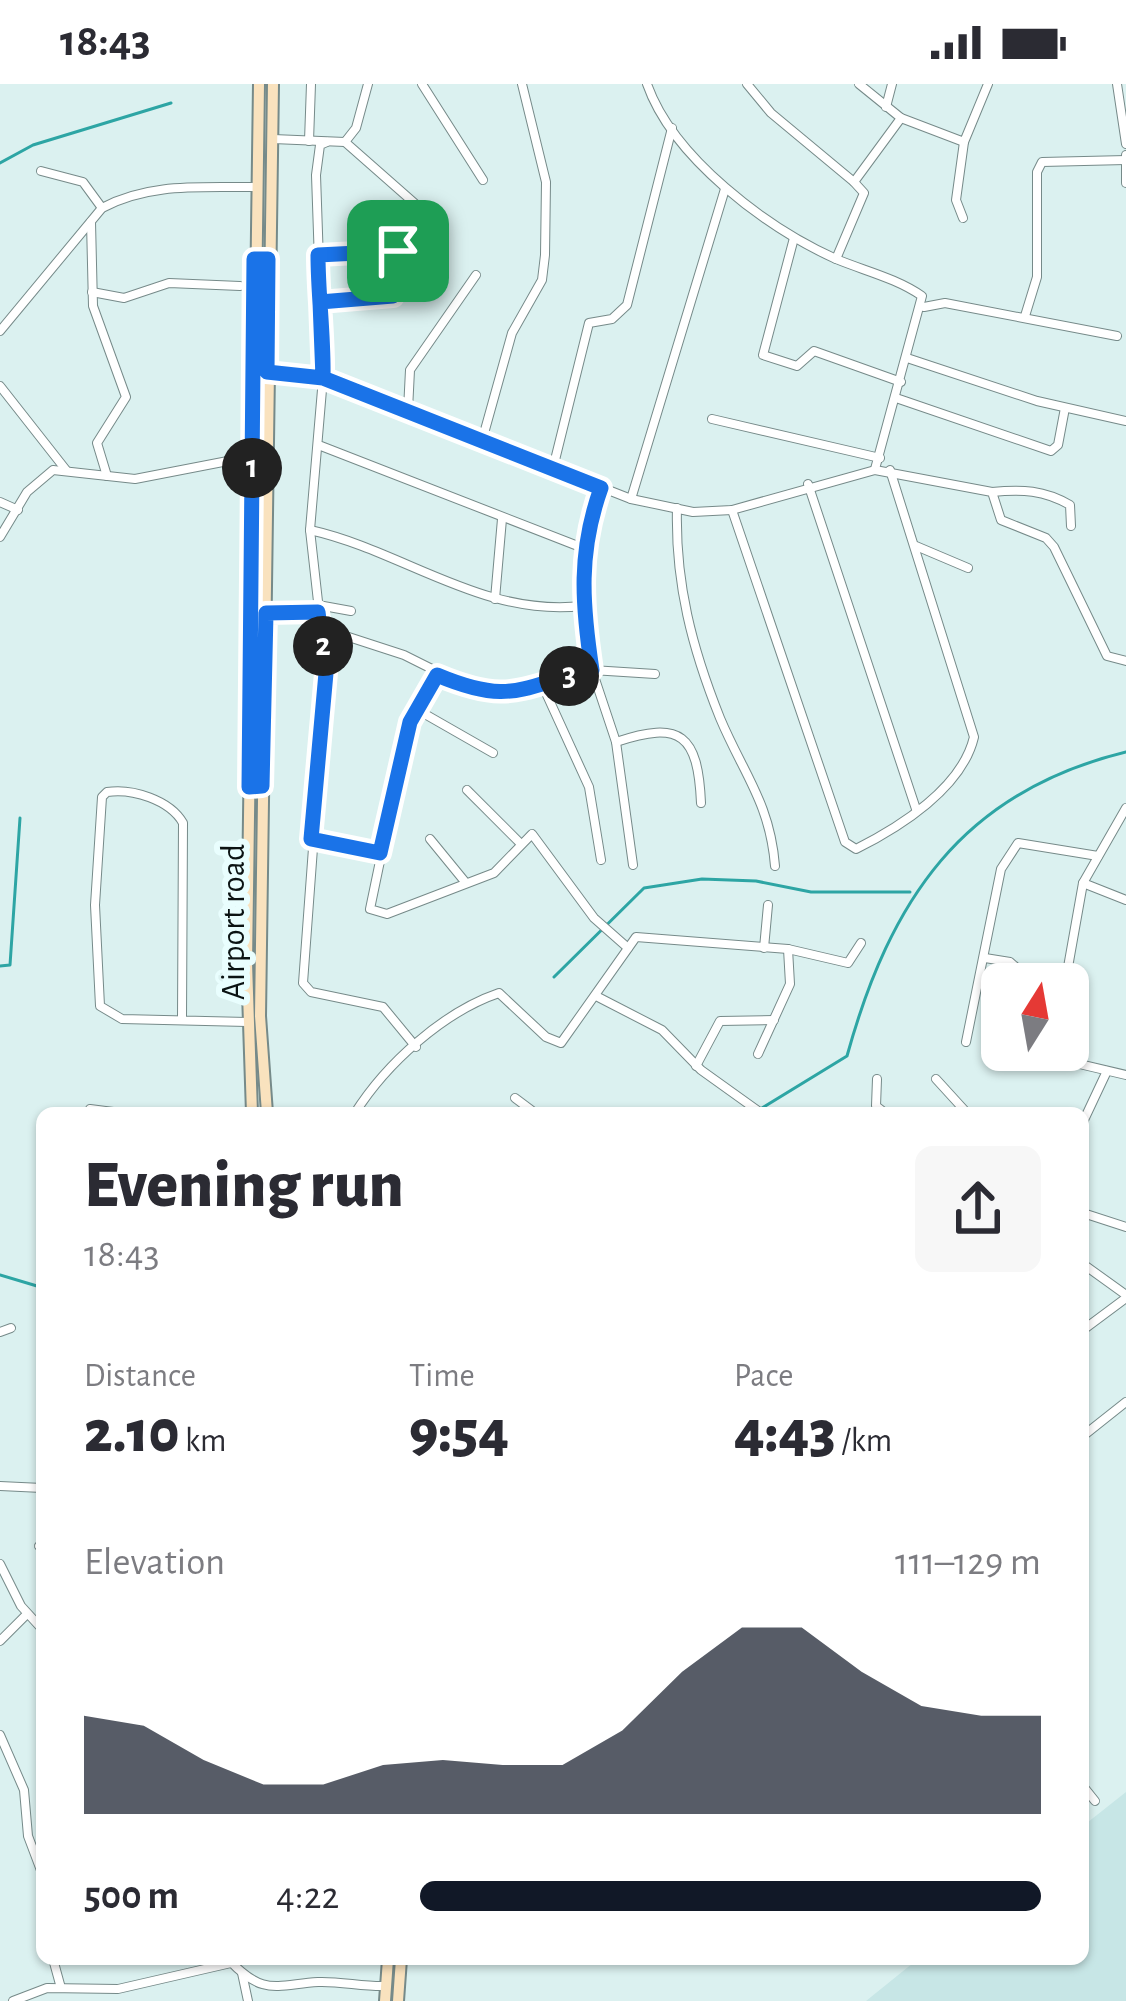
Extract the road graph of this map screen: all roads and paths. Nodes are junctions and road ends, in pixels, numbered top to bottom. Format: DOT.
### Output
graph roads {
  1 [pos="260,84"];
  2 [pos="273,84"];
  3 [pos="311,84"];
  4 [pos="368,84"];
  5 [pos="422,84"];
  6 [pos="522,84"];
  7 [pos="647,84"];
  8 [pos="747,84"];
  9 [pos="859,84"];
  10 [pos="892,84"];
  11 [pos="988,84"];
  12 [pos="1117,84"];
  13 [pos="886,106"];
  14 [pos="901,118"];
  15 [pos="672,126"];
  16 [pos="273,139"];
  17 [pos="309,141"];
  18 [pos="327,142"];
  19 [pos="345,142"];
  20 [pos="964,142"];
  21 [pos="1126,144"];
  22 [pos="1126,157"];
  23 [pos="41,171"];
  24 [pos="1126,179"];
  25 [pos="484,180"];
  26 [pos="854,182"];
  27 [pos="256,187"];
  28 [pos="725,189"];
  29 [pos="102,208"];
  30 [pos="963,218"];
  31 [pos="91,220"];
  32 [pos="436,223"];
  33 [pos="794,238"];
  34 [pos="318,255"];
  35 [pos="254,259"];
  36 [pos="268,259"];
  37 [pos="836,259"];
  38 [pos="476,275"];
  39 [pos="240,286"];
  40 [pos="91,292"];
  41 [pos="320,302"];
  42 [pos="924,307"];
  43 [pos="1025,316"];
  44 [pos="0,331"];
  45 [pos="1117,336"];
  46 [pos="907,358"];
  47 [pos="267,372"];
  48 [pos="323,378"];
  49 [pos="901,382"];
  50 [pos="0,386"];
  51 [pos="896,398"];
  52 [pos="1065,408"];
  53 [pos="408,410"];
  54 [pos="712,419"];
  55 [pos="1126,421"];
  56 [pos="483,437"];
  57 [pos="321,446"];
  58 [pos="880,458"];
  59 [pos="252,466"];
  60 [pos="553,468"];
  61 [pos="889,469"];
  62 [pos="66,470"];
  63 [pos="875,470"];
  64 [pos="108,478"];
  65 [pos="808,484"];
  66 [pos="601,488"];
  67 [pos="992,492"];
  68 [pos="631,499"];
  69 [pos="0,502"];
  70 [pos="677,508"];
  71 [pos="18,510"];
  72 [pos="732,510"];
  73 [pos="502,519"];
  74 [pos="1071,526"];
  75 [pos="310,530"];
  76 [pos="0,537"];
  77 [pos="915,546"];
  78 [pos="583,548"];
  79 [pos="968,568"];
  80 [pos="495,599"];
  81 [pos="582,606"];
  82 [pos="318,609"];
  83 [pos="351,610"];
  84 [pos="266,613"];
  85 [pos="321,628"];
  86 [pos="1126,661"];
  87 [pos="592,670"];
  88 [pos="655,674"];
  89 [pos="437,675"];
  90 [pos="541,682"];
  91 [pos="416,709"];
  92 [pos="616,742"];
  93 [pos="493,753"];
  94 [pos="256,786"];
  95 [pos="467,790"];
  96 [pos="701,803"];
  97 [pos="1126,808"];
  98 [pos="916,809"];
  99 [pos="311,839"];
  100 [pos="430,839"];
  101 [pos="520,843"];
  102 [pos="380,853"];
  103 [pos="1098,856"];
  104 [pos="601,860"];
  105 [pos="633,866"];
  106 [pos="775,866"];
  107 [pos="466,883"];
  108 [pos="1083,883"];
  109 [pos="1126,900"];
  110 [pos="768,905"];
  111 [pos="861,943"];
  112 [pos="628,948"];
  113 [pos="764,948"];
  114 [pos="788,950"];
  115 [pos="985,958"];
  116 [pos="1011,963"];
  117 [pos="1069,963"];
  118 [pos="596,996"];
  119 [pos="182,1019"];
  120 [pos="774,1020"];
  121 [pos="247,1022"];
  122 [pos="966,1042"];
  123 [pos="416,1047"];
  124 [pos="758,1054"];
  125 [pos="696,1066"];
  126 [pos="1089,1067"];
  127 [pos="1107,1071"];
  128 [pos="1126,1075"];
  129 [pos="877,1079"];
  130 [pos="935,1079"];
  131 [pos="515,1098"];
  132 [pos="252,1107"];
  133 [pos="267,1107"];
  134 [pos="359,1107"];
  135 [pos="527,1107"];
  136 [pos="753,1107"];
  137 [pos="877,1107"];
  138 [pos="961,1107"];
  139 [pos="1089,1108"];
  140 [pos="1089,1215"];
  141 [pos="1126,1226"];
  142 [pos="1089,1268"];
  143 [pos="1126,1296"];
  144 [pos="1089,1325"];
  145 [pos="11,1328"];
  146 [pos="0,1332"];
  147 [pos="1126,1402"];
  148 [pos="1089,1431"];
  149 [pos="0,1486"];
  150 [pos="36,1488"];
  151 [pos="0,1564"];
  152 [pos="27,1614"];
  153 [pos="36,1623"];
  154 [pos="0,1641"];
  155 [pos="0,1736"];
  156 [pos="1089,1794"];
  157 [pos="1095,1801"];
  158 [pos="36,1857"];
  159 [pos="54,1965"];
  160 [pos="214,1965"];
  161 [pos="234,1965"];
  162 [pos="388,1965"];
  163 [pos="401,1965"];
  164 [pos="241,1971"];
  165 [pos="386,1986"];
  166 [pos="61,1988"];
  167 [pos="13,2001"];
  168 [pos="248,2001"];
  169 [pos="385,2001"];
  170 [pos="398,2001"];
  1 -- 27 [label="main road, Airport road"];
  2 -- 16 [label="main road, Airport road"];
  3 -- 17 [label="street"];
  4 -- 19 [label="street"];
  5 -- 25 [label="street"];
  6 -- 56 [label="street"];
  7 -- 15 [label="street"];
  8 -- 26 [label="street"];
  9 -- 13 [label="street"];
  10 -- 13 [label="street"];
  11 -- 20 [label="street"];
  12 -- 21 [label="street"];
  13 -- 14 [label="street"];
  14 -- 20 [label="street"];
  14 -- 26 [label="street"];
  15 -- 28 [label="street"];
  15 -- 60 [label="street"];
  16 -- 17 [label="street"];
  16 -- 36 [label="main road, Airport road"];
  17 -- 18 [label="street"];
  18 -- 19 [label="street"];
  18 -- 34 [label="street"];
  19 -- 32 [label="street"];
  20 -- 30 [label="street"];
  22 -- 24 [label="street"];
  22 -- 43 [label="street"];
  23 -- 29 [label="street"];
  26 -- 37 [label="street"];
  27 -- 29 [label="street"];
  27 -- 35 [label="main road, Airport road"];
  28 -- 33 [label="street"];
  28 -- 68 [label="street"];
  29 -- 31 [label="street"];
  31 -- 40 [label="street"];
  31 -- 44 [label="street"];
  33 -- 37 [label="street"];
  33 -- 49 [label="street"];
  34 -- 41 [label="street"];
  34 -- 41 [label="street"];
  35 -- 36 [label="main road"];
  35 -- 59 [label="main road, Airport road"];
  36 -- 47 [label="main road, Airport road"];
  37 -- 42 [label="street"];
  38 -- 53 [label="street"];
  39 -- 40 [label="street"];
  40 -- 64 [label="street"];
  41 -- 48 [label="street"];
  42 -- 43 [label="street"];
  42 -- 46 [label="street"];
  43 -- 45 [label="street"];
  46 -- 49 [label="street"];
  46 -- 52 [label="street"];
  47 -- 48 [label="street"];
  47 -- 84 [label="main road, Airport road"];
  48 -- 53 [label="street"];
  48 -- 57 [label="street"];
  49 -- 51 [label="street"];
  50 -- 62 [label="street"];
  51 -- 52 [label="street"];
  51 -- 58 [label="street"];
  52 -- 55 [label="street"];
  53 -- 56 [label="street"];
  54 -- 58 [label="street"];
  56 -- 60 [label="street"];
  57 -- 73 [label="street"];
  57 -- 75 [label="street"];
  58 -- 63 [label="street"];
  59 -- 64 [label="street"];
  59 -- 94 [label="main road, Airport road"];
  60 -- 66 [label="street"];
  61 -- 63 [label="street"];
  61 -- 67 [label="street"];
  61 -- 77 [label="street"];
  62 -- 64 [label="street"];
  62 -- 71 [label="street"];
  63 -- 65 [label="street"];
  65 -- 72 [label="street"];
  65 -- 98 [label="street"];
  66 -- 68 [label="street"];
  66 -- 78 [label="street"];
  67 -- 74 [label="street"];
  67 -- 86 [label="street"];
  68 -- 70 [label="street"];
  69 -- 71 [label="street"];
  70 -- 72 [label="street"];
  70 -- 106 [label="street"];
  71 -- 76 [label="street"];
  72 -- 98 [label="street"];
  73 -- 78 [label="street"];
  73 -- 80 [label="street"];
  75 -- 80 [label="street"];
  75 -- 82 [label="street"];
  77 -- 79 [label="street"];
  77 -- 98 [label="street"];
  78 -- 81 [label="street"];
  80 -- 81 [label="street"];
  81 -- 87 [label="street"];
  82 -- 83 [label="street"];
  82 -- 84 [label="street"];
  82 -- 85 [label="street"];
  84 -- 94 [label="main road, Airport road"];
  85 -- 89 [label="street"];
  85 -- 99 [label="street"];
  87 -- 88 [label="street"];
  87 -- 90 [label="street"];
  87 -- 92 [label="street"];
  89 -- 90 [label="street"];
  89 -- 91 [label="street"];
  90 -- 104 [label="street"];
  91 -- 93 [label="street"];
  91 -- 102 [label="street"];
  92 -- 96 [label="street"];
  92 -- 105 [label="street"];
  94 -- 121 [label="main road, Airport road"];
  94 -- 133 [label="main road, Airport road"];
  95 -- 101 [label="street"];
  97 -- 103 [label="street"];
  99 -- 102 [label="street"];
  99 -- 123 [label="street"];
  100 -- 107 [label="street"];
  101 -- 107 [label="street"];
  101 -- 112 [label="street"];
  102 -- 107 [label="street"];
  103 -- 108 [label="street"];
  103 -- 115 [label="street"];
  108 -- 109 [label="street"];
  108 -- 117 [label="street"];
  110 -- 113 [label="street"];
  111 -- 114 [label="street"];
  112 -- 113 [label="street"];
  112 -- 118 [label="street"];
  113 -- 114 [label="street"];
  114 -- 120 [label="street"];
  115 -- 116 [label="street"];
  115 -- 122 [label="street"];
  118 -- 123 [label="street"];
  118 -- 125 [label="street"];
  119 -- 119 [label="street"];
  119 -- 121 [label="street"];
  120 -- 124 [label="street"];
  120 -- 125 [label="street"];
  121 -- 132 [label="main road, Airport road"];
  123 -- 134 [label="street"];
  125 -- 136 [label="street"];
  126 -- 127 [label="street"];
  127 -- 128 [label="street"];
  127 -- 139 [label="street"];
  129 -- 137 [label="street"];
  130 -- 138 [label="street"];
  131 -- 135 [label="street"];
  140 -- 141 [label="street"];
  142 -- 143 [label="street"];
  143 -- 144 [label="street"];
  145 -- 146 [label="street"];
  147 -- 148 [label="street"];
  149 -- 150 [label="street"];
  151 -- 152 [label="street"];
  152 -- 153 [label="street"];
  152 -- 154 [label="street"];
  155 -- 158 [label="street"];
  156 -- 157 [label="street"];
  159 -- 166 [label="street"];
  160 -- 166 [label="street"];
  161 -- 164 [label="street"];
  162 -- 165 [label="main road"];
  163 -- 170 [label="main road"];
  164 -- 165 [label="street"];
  164 -- 168 [label="street"];
  165 -- 169 [label="main road"];
  166 -- 167 [label="street"];
}
